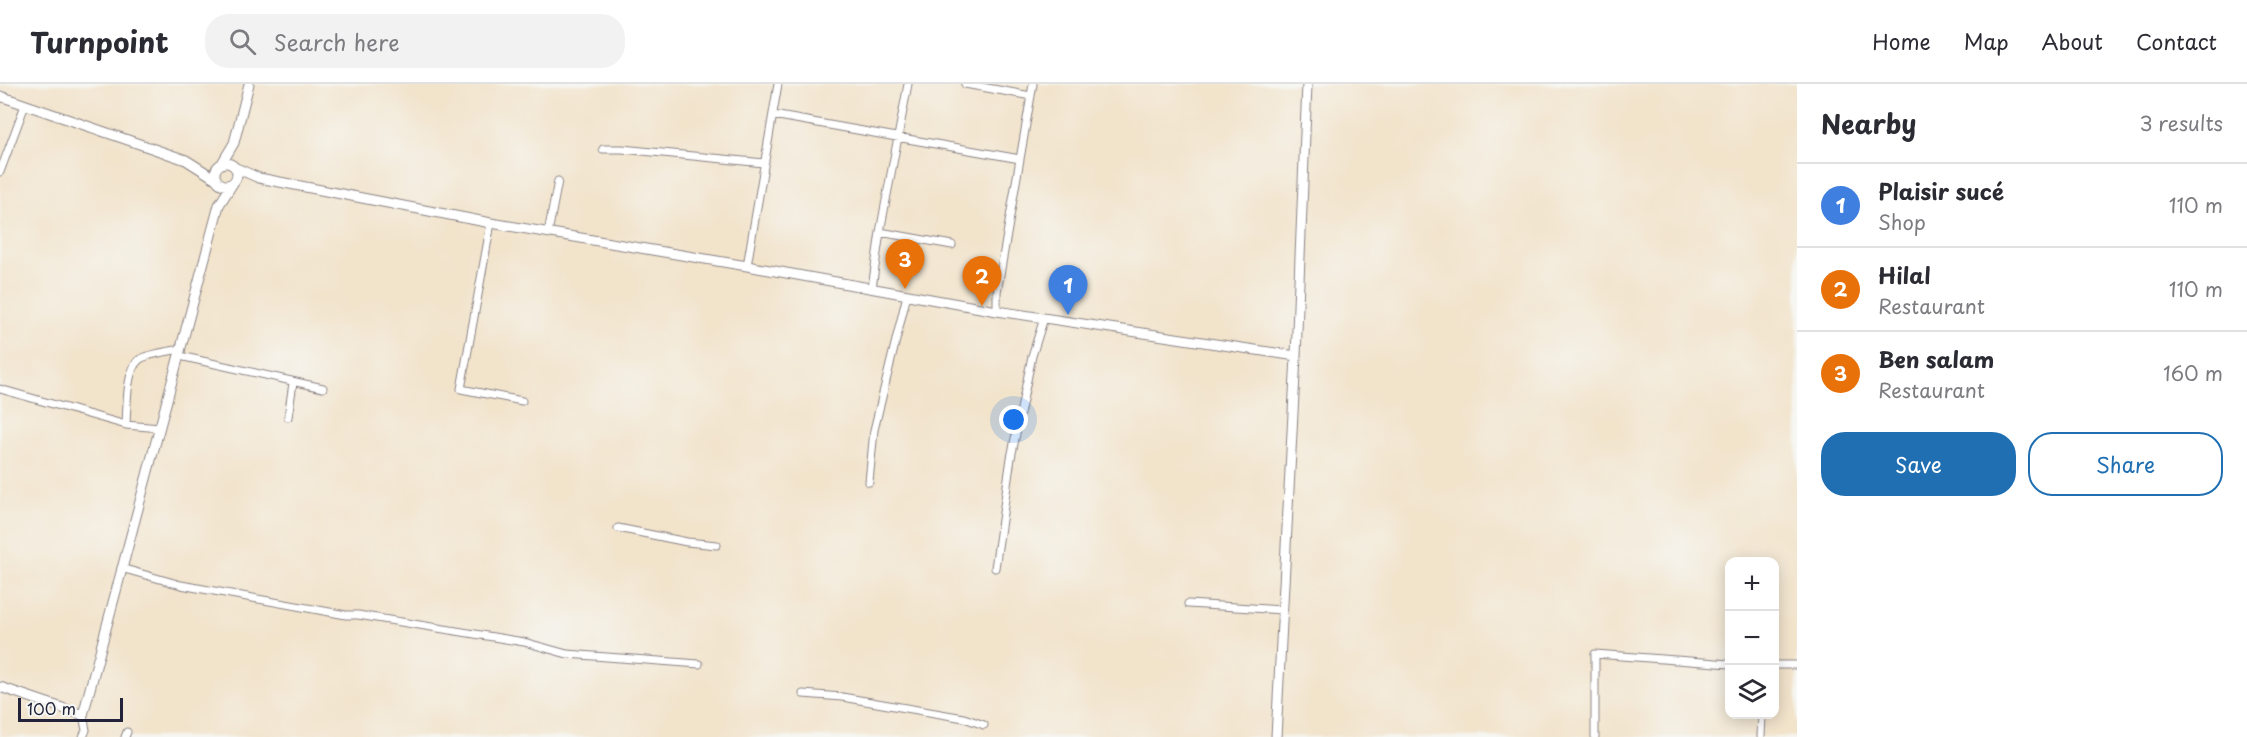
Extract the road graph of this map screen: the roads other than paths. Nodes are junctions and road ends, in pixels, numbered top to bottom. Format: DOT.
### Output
graph roads {
  1 [pos="249,84"];
  2 [pos="778,84"];
  3 [pos="908,84"];
  4 [pos="965,84"];
  5 [pos="1034,84"];
  6 [pos="1307,84"];
  7 [pos="0,96"];
  8 [pos="1031,96"];
  9 [pos="25,105"];
  10 [pos="773,115"];
  11 [pos="898,137"];
  12 [pos="234,143"];
  13 [pos="603,149"];
  14 [pos="1020,159"];
  15 [pos="186,160"];
  16 [pos="222,163"];
  17 [pos="764,163"];
  18 [pos="236,168"];
  19 [pos="0,172"];
  20 [pos="259,178"];
  21 [pos="216,180"];
  22 [pos="558,181"];
  23 [pos="233,182"];
  24 [pos="219,205"];
  25 [pos="491,223"];
  26 [pos="880,232"];
  27 [pos="548,233"];
  28 [pos="952,245"];
  29 [pos="747,266"];
  30 [pos="872,288"];
  31 [pos="907,295"];
  32 [pos="997,311"];
  33 [pos="1044,318"];
  34 [pos="180,352"];
  35 [pos="1296,356"];
  36 [pos="293,383"];
  37 [pos="322,388"];
  38 [pos="0,389"];
  39 [pos="522,401"];
  40 [pos="288,417"];
  41 [pos="126,425"];
  42 [pos="160,428"];
  43 [pos="869,482"];
  44 [pos="618,528"];
  45 [pos="717,545"];
  46 [pos="122,568"];
  47 [pos="995,568"];
  48 [pos="1188,604"];
  49 [pos="1282,610"];
  50 [pos="699,664"];
  51 [pos="1725,664"];
  52 [pos="1779,665"];
  53 [pos="1797,665"];
  54 [pos="0,687"];
  55 [pos="803,694"];
  56 [pos="83,715"];
  57 [pos="1762,719"];
  58 [pos="984,725"];
  59 [pos="83,737"];
  60 [pos="1276,737"];
  61 [pos="1595,737"];
  62 [pos="1761,737"];
  1 -- 12 [label="main road"];
  2 -- 10 [label="street"];
  3 -- 11 [label="street"];
  4 -- 8 [label="street"];
  5 -- 8 [label="street"];
  6 -- 35 [label="main road"];
  7 -- 9 [label="main road"];
  8 -- 14 [label="street"];
  9 -- 15 [label="main road"];
  9 -- 19 [label="street"];
  10 -- 11 [label="street"];
  10 -- 17 [label="street"];
  11 -- 14 [label="street"];
  11 -- 26 [label="street"];
  12 -- 16 [label="main road"];
  12 -- 18 [label="main road"];
  13 -- 17 [label="street"];
  14 -- 32 [label="street"];
  15 -- 16 [label="main road"];
  15 -- 21 [label="main road"];
  16 -- 18 [label="main road"];
  16 -- 21 [label="main road"];
  17 -- 29 [label="street"];
  18 -- 20 [label="main road"];
  18 -- 23 [label="main road"];
  20 -- 23 [label="main road"];
  20 -- 25 [label="main road"];
  21 -- 23 [label="main road"];
  21 -- 24 [label="main road"];
  22 -- 27 [label="street"];
  23 -- 24 [label="main road"];
  24 -- 34 [label="main road"];
  25 -- 27 [label="main road"];
  25 -- 39 [label="street"];
  26 -- 28 [label="street"];
  26 -- 30 [label="street"];
  27 -- 29 [label="main road"];
  29 -- 30 [label="main road"];
  30 -- 31 [label="main road"];
  31 -- 32 [label="main road"];
  31 -- 43 [label="street"];
  32 -- 33 [label="main road"];
  33 -- 35 [label="main road"];
  33 -- 47 [label="street"];
  34 -- 36 [label="street"];
  34 -- 41 [label="street"];
  34 -- 42 [label="main road"];
  35 -- 49 [label="main road"];
  36 -- 37 [label="street"];
  36 -- 40 [label="street"];
  38 -- 41 [label="street"];
  41 -- 42 [label="street"];
  42 -- 46 [label="main road"];
  44 -- 45 [label="street"];
  46 -- 50 [label="street"];
  46 -- 56 [label="main road"];
  48 -- 49 [label="street"];
  49 -- 60 [label="main road"];
  51 -- 61 [label="street"];
  52 -- 53 [label="street"];
  54 -- 56 [label="main road"];
  55 -- 58 [label="street"];
  56 -- 59 [label="street"];
  57 -- 62 [label="street"];
}
